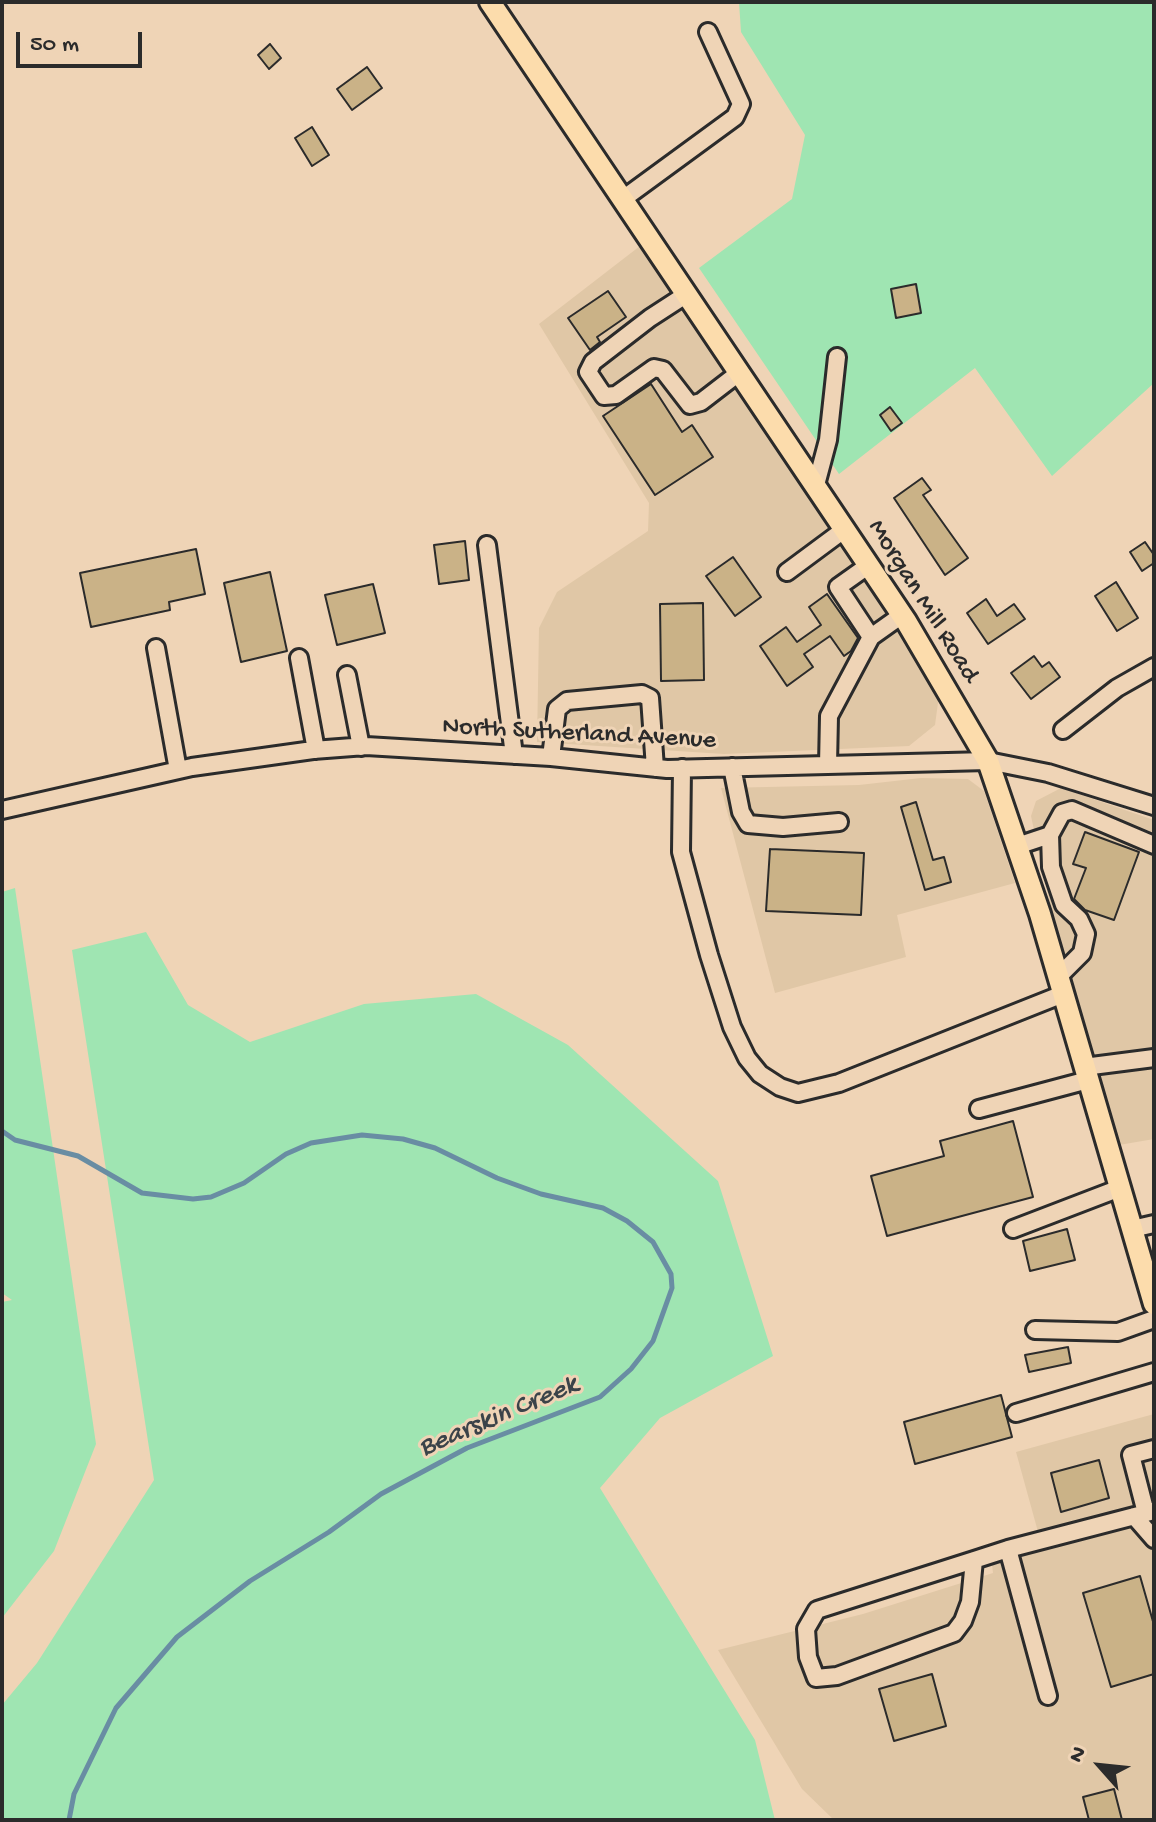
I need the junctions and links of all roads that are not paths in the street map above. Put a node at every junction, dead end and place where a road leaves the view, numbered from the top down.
1 (490, 2) edge
2 (708, 32) dead end
3 (623, 199) junction
4 (687, 294) junction
5 (837, 357) dead end
6 (740, 372) junction
7 (816, 485) junction
8 (845, 529) junction
9 (487, 545) dead end
10 (869, 565) junction
11 (787, 572) dead end
12 (902, 615) junction
13 (871, 637) junction
14 (156, 648) dead end
15 (299, 658) dead end
16 (1154, 667) edge
17 (347, 675) dead end
18 (1063, 730) dead end
19 (361, 747) junction
20 (316, 750) junction
21 (514, 755) junction
22 (551, 757) junction
23 (988, 761) junction
24 (828, 765) junction
25 (732, 767) junction
26 (655, 768) junction
27 (682, 768) junction
28 (178, 770) junction
29 (1154, 806) edge
30 (2, 810) edge
31 (839, 822) dead end
32 (1050, 835) junction
33 (1154, 845) edge
34 (1017, 846) junction
35 (1061, 985) junction
36 (1154, 1058) edge
37 (1086, 1074) junction
38 (979, 1109) dead end
39 (1120, 1188) junction
40 (1154, 1224) edge
41 (1013, 1229) dead end
42 (1132, 1229) junction
43 (1154, 1304) edge
44 (1154, 1319) edge
45 (1035, 1330) dead end
46 (1154, 1372) edge
47 (1016, 1413) dead end
48 (1154, 1449) edge
49 (1145, 1513) edge
50 (1154, 1539) edge
51 (1008, 1549) junction
52 (974, 1560) junction
53 (1048, 1696) dead end

1 - 3 main road, Morgan Mill Road
2 - 3 street
3 - 4 main road, Morgan Mill Road
4 - 6 main road, Morgan Mill Road
4 - 6 street
5 - 7 street
6 - 7 main road, Morgan Mill Road
7 - 8 main road, Morgan Mill Road
8 - 10 main road, Morgan Mill Road
8 - 11 street
9 - 21 street
10 - 12 main road, Morgan Mill Road
10 - 13 street
12 - 13 street
12 - 23 main road, Morgan Mill Road
13 - 24 street
14 - 28 street
15 - 20 street
16 - 18 street
17 - 19 street
19 - 20 street, North Sutherland Avenue
19 - 21 street, North Sutherland Avenue
20 - 28 street, North Sutherland Avenue
21 - 22 street, North Sutherland Avenue
22 - 26 street, North Sutherland Avenue
22 - 26 street
23 - 24 street, North Sutherland Avenue
23 - 29 street, North Sutherland Avenue
23 - 34 main road, Morgan Mill Road
24 - 25 street, North Sutherland Avenue
25 - 27 street, North Sutherland Avenue
25 - 31 street
26 - 27 street, North Sutherland Avenue
27 - 35 street
28 - 30 street, North Sutherland Avenue
32 - 33 street
32 - 34 street
32 - 35 street
34 - 35 main road, Morgan Mill Road
35 - 37 main road, Morgan Mill Road
36 - 37 street
37 - 38 street
37 - 39 main road, Morgan Mill Road
39 - 41 street
39 - 42 main road, Morgan Mill Road
40 - 42 street
42 - 43 main road, Morgan Mill Road
44 - 45 street
46 - 47 street
48 - 49 street
49 - 50 street
49 - 51 street
51 - 52 street
51 - 53 street
52 - 52 street

